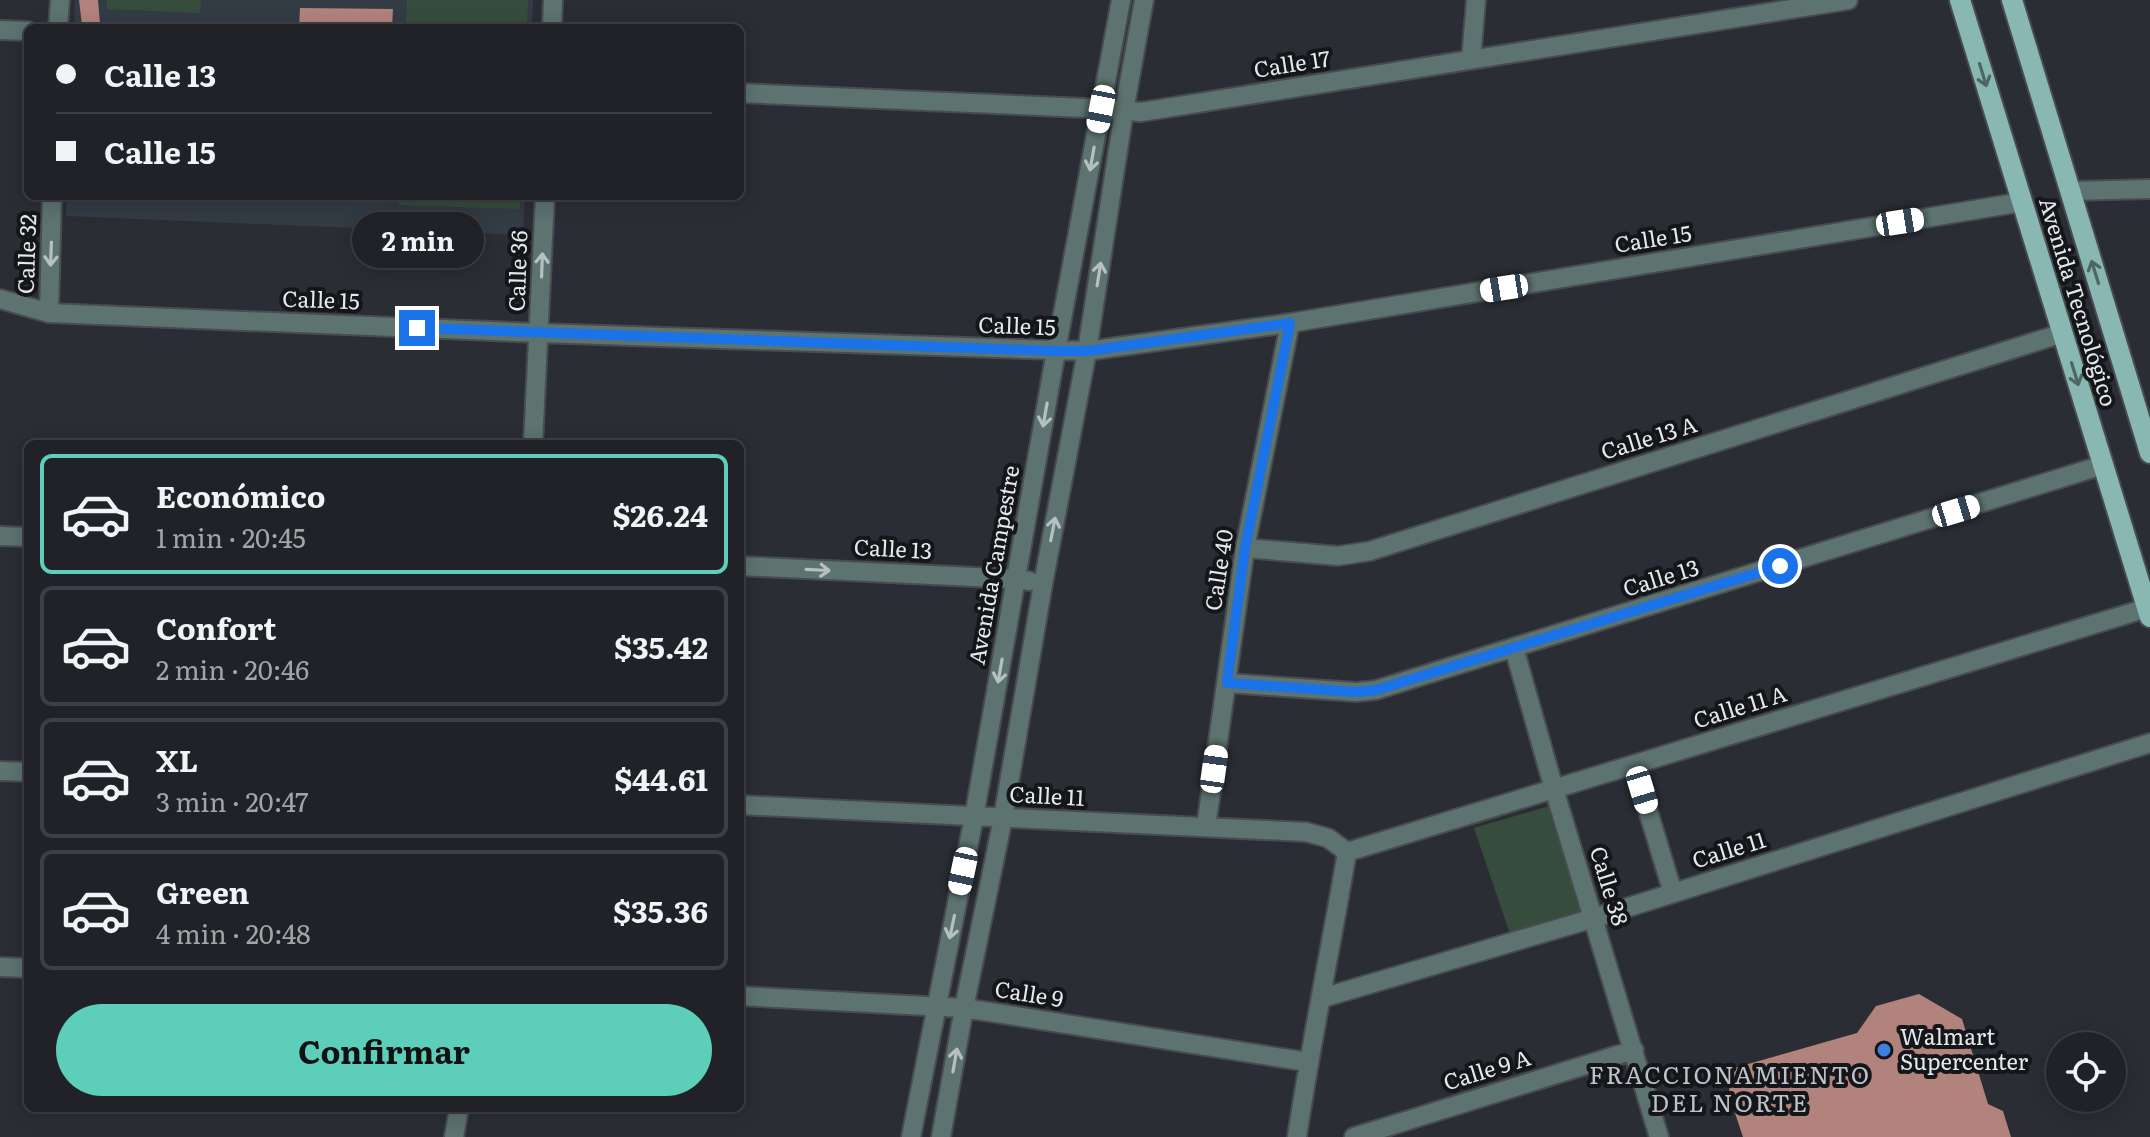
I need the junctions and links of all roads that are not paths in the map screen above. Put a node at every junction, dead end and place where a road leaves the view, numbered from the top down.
1 (60, 0) edge
2 (553, 0) edge
3 (1121, 0) edge
4 (1144, 0) edge
5 (1476, 0) edge
6 (1848, 0) edge
7 (1960, 0) edge
8 (2012, 0) edge
9 (58, 24) edge
10 (552, 24) edge
11 (0, 30) edge
12 (24, 31) edge
13 (1471, 60) junction
14 (744, 93) edge
15 (1101, 109) junction
16 (1124, 111) junction
17 (2150, 189) edge
18 (2070, 191) junction
19 (52, 200) edge
20 (545, 200) edge
21 (2022, 202) junction
22 (0, 299) edge
23 (49, 313) junction
24 (1290, 323) junction
25 (540, 333) junction
26 (2063, 333) junction
27 (1056, 351) junction
28 (1087, 351) junction
29 (533, 440) edge
30 (2150, 453) edge
31 (2103, 465) junction
32 (0, 536) edge
33 (24, 537) edge
34 (1245, 548) junction
35 (744, 566) edge
36 (1017, 579) junction
37 (1043, 584) junction
38 (2149, 613) edge
39 (1514, 648) junction
40 (1227, 683) junction
41 (2150, 743) edge
42 (1634, 765) junction
43 (0, 771) edge
44 (24, 772) edge
45 (1554, 789) junction
46 (744, 805) edge
47 (974, 817) junction
48 (1003, 818) junction
49 (1206, 827) junction
50 (1347, 852) junction
51 (1673, 893) junction
52 (1594, 918) junction
53 (0, 967) edge
54 (24, 968) edge
55 (744, 996) edge
56 (1322, 998) junction
57 (935, 1006) junction
58 (964, 1008) junction
59 (1634, 1050) junction
60 (1308, 1062) junction
61 (458, 1112) edge
62 (454, 1137) edge
63 (911, 1137) edge
64 (941, 1137) edge
65 (1297, 1137) edge
66 (1354, 1137) edge
67 (1659, 1137) edge

1 - 9 street
2 - 10 street
3 - 15 street, Avenida Campestre
4 - 16 street
5 - 13 street
6 - 13 street, Calle 17
7 -> 21 main road, Avenida Tecnológico
8 - 18 main road, Avenida Tecnológico
11 - 12 street
13 - 16 street, Calle 17
14 - 15 street, Calle 17
15 - 16 street, Calle 17
15 -> 27 street, Avenida Campestre
28 -> 16 street
17 - 18 street
30 -> 18 main road, Avenida Tecnológico
19 -> 23 street, Calle 32
25 -> 20 street, Calle 36
21 - 24 street, Calle 15
21 - 26 main road, Avenida Tecnológico
22 - 23 street, Calle 15
23 - 25 street, Calle 15
24 - 28 street, Calle 15
24 - 34 street, Calle 40
25 - 27 street, Calle 15
25 - 29 street, Calle 36
26 -> 31 main road, Avenida Tecnológico
26 - 34 street, Calle 13 A
27 - 28 street, Calle 15
27 -> 36 street, Avenida Campestre
37 -> 28 street
31 - 38 main road, Avenida Tecnológico
31 - 39 street, Calle 13
32 - 33 street
34 - 40 street, Calle 40
35 -> 36 street, Calle 13
36 - 37 street, Calle 13
36 -> 47 street, Avenida Campestre
37 - 48 street
38 - 42 street, Calle 11 A
39 - 40 street, Calle 13
39 - 45 street, Calle 38
40 - 49 street, Calle 40
41 - 51 street, Calle 11
42 - 45 street, Calle 11 A
42 - 51 street
43 - 44 street
45 - 50 street, Calle 11 A
45 - 52 street, Calle 38
46 - 47 street, Calle 11
47 - 48 street, Calle 11
47 -> 57 street, Avenida Campestre
48 - 49 street, Calle 11
48 - 58 street
49 - 50 street, Calle 11
50 - 56 street
51 - 52 street, Calle 11
52 - 56 street, Calle 11
52 - 59 street, Calle 38
53 - 54 street
55 - 57 street, Calle 9
56 - 60 street
57 - 58 street, Calle 9
57 - 63 street, Avenida Campestre
58 - 60 street, Calle 9
64 -> 58 street
59 - 66 street, Calle 9 A
59 - 67 street, Calle 38
60 - 65 street
61 - 62 street

